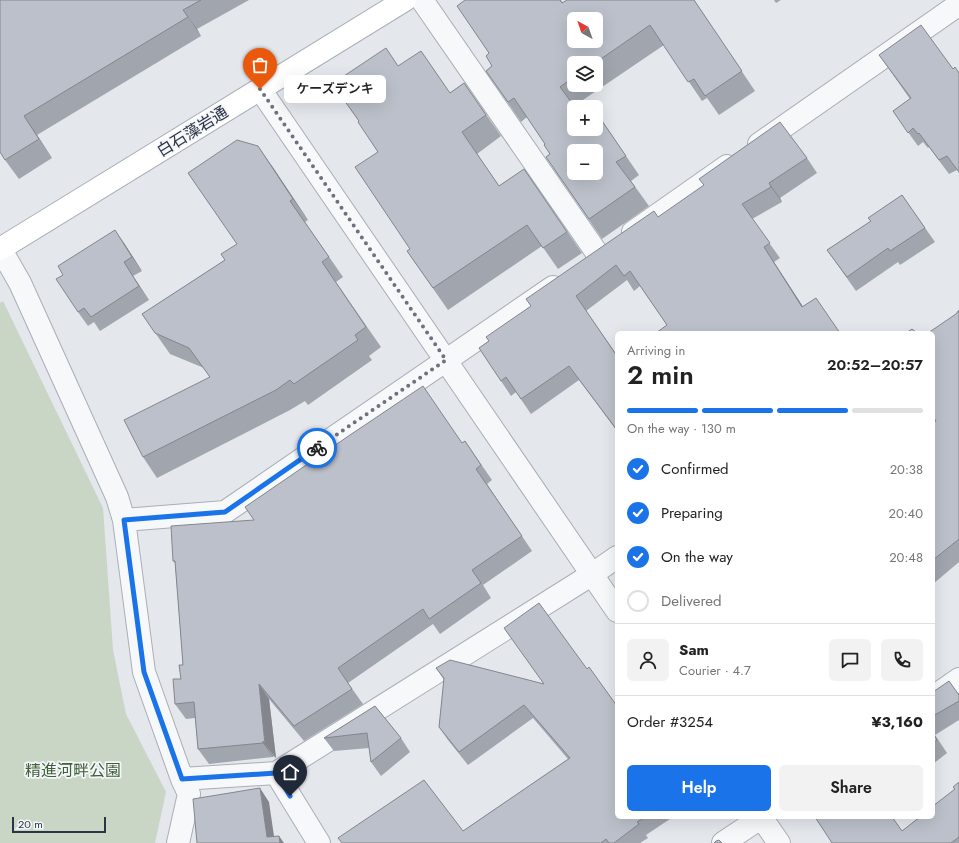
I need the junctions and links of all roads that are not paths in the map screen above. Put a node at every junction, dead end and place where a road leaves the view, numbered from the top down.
1 (405, 0) edge
2 (422, 0) edge
3 (957, 4) edge
4 (260, 89) junction
5 (0, 248) edge
6 (610, 248) junction
7 (446, 360) junction
8 (124, 520) junction
9 (615, 558) edge
10 (591, 575) junction
11 (615, 608) edge
12 (959, 679) edge
13 (935, 696) edge
14 (276, 773) junction
15 (182, 779) junction
16 (759, 819) edge
17 (763, 819) edge
18 (178, 843) edge
19 (319, 843) edge
20 (723, 843) edge
21 (779, 843) edge

1 - 4 main road, 白石藻岩通
2 - 6 street
3 - 6 street
4 - 5 main road, 白石藻岩通
4 - 7 street
5 - 8 street
6 - 7 street
7 - 8 street
7 - 10 street
8 - 15 street
9 - 10 street
10 - 11 street
10 - 14 street
12 - 13 street
14 - 15 street
14 - 19 street
15 - 18 street
16 - 20 street
17 - 21 street

